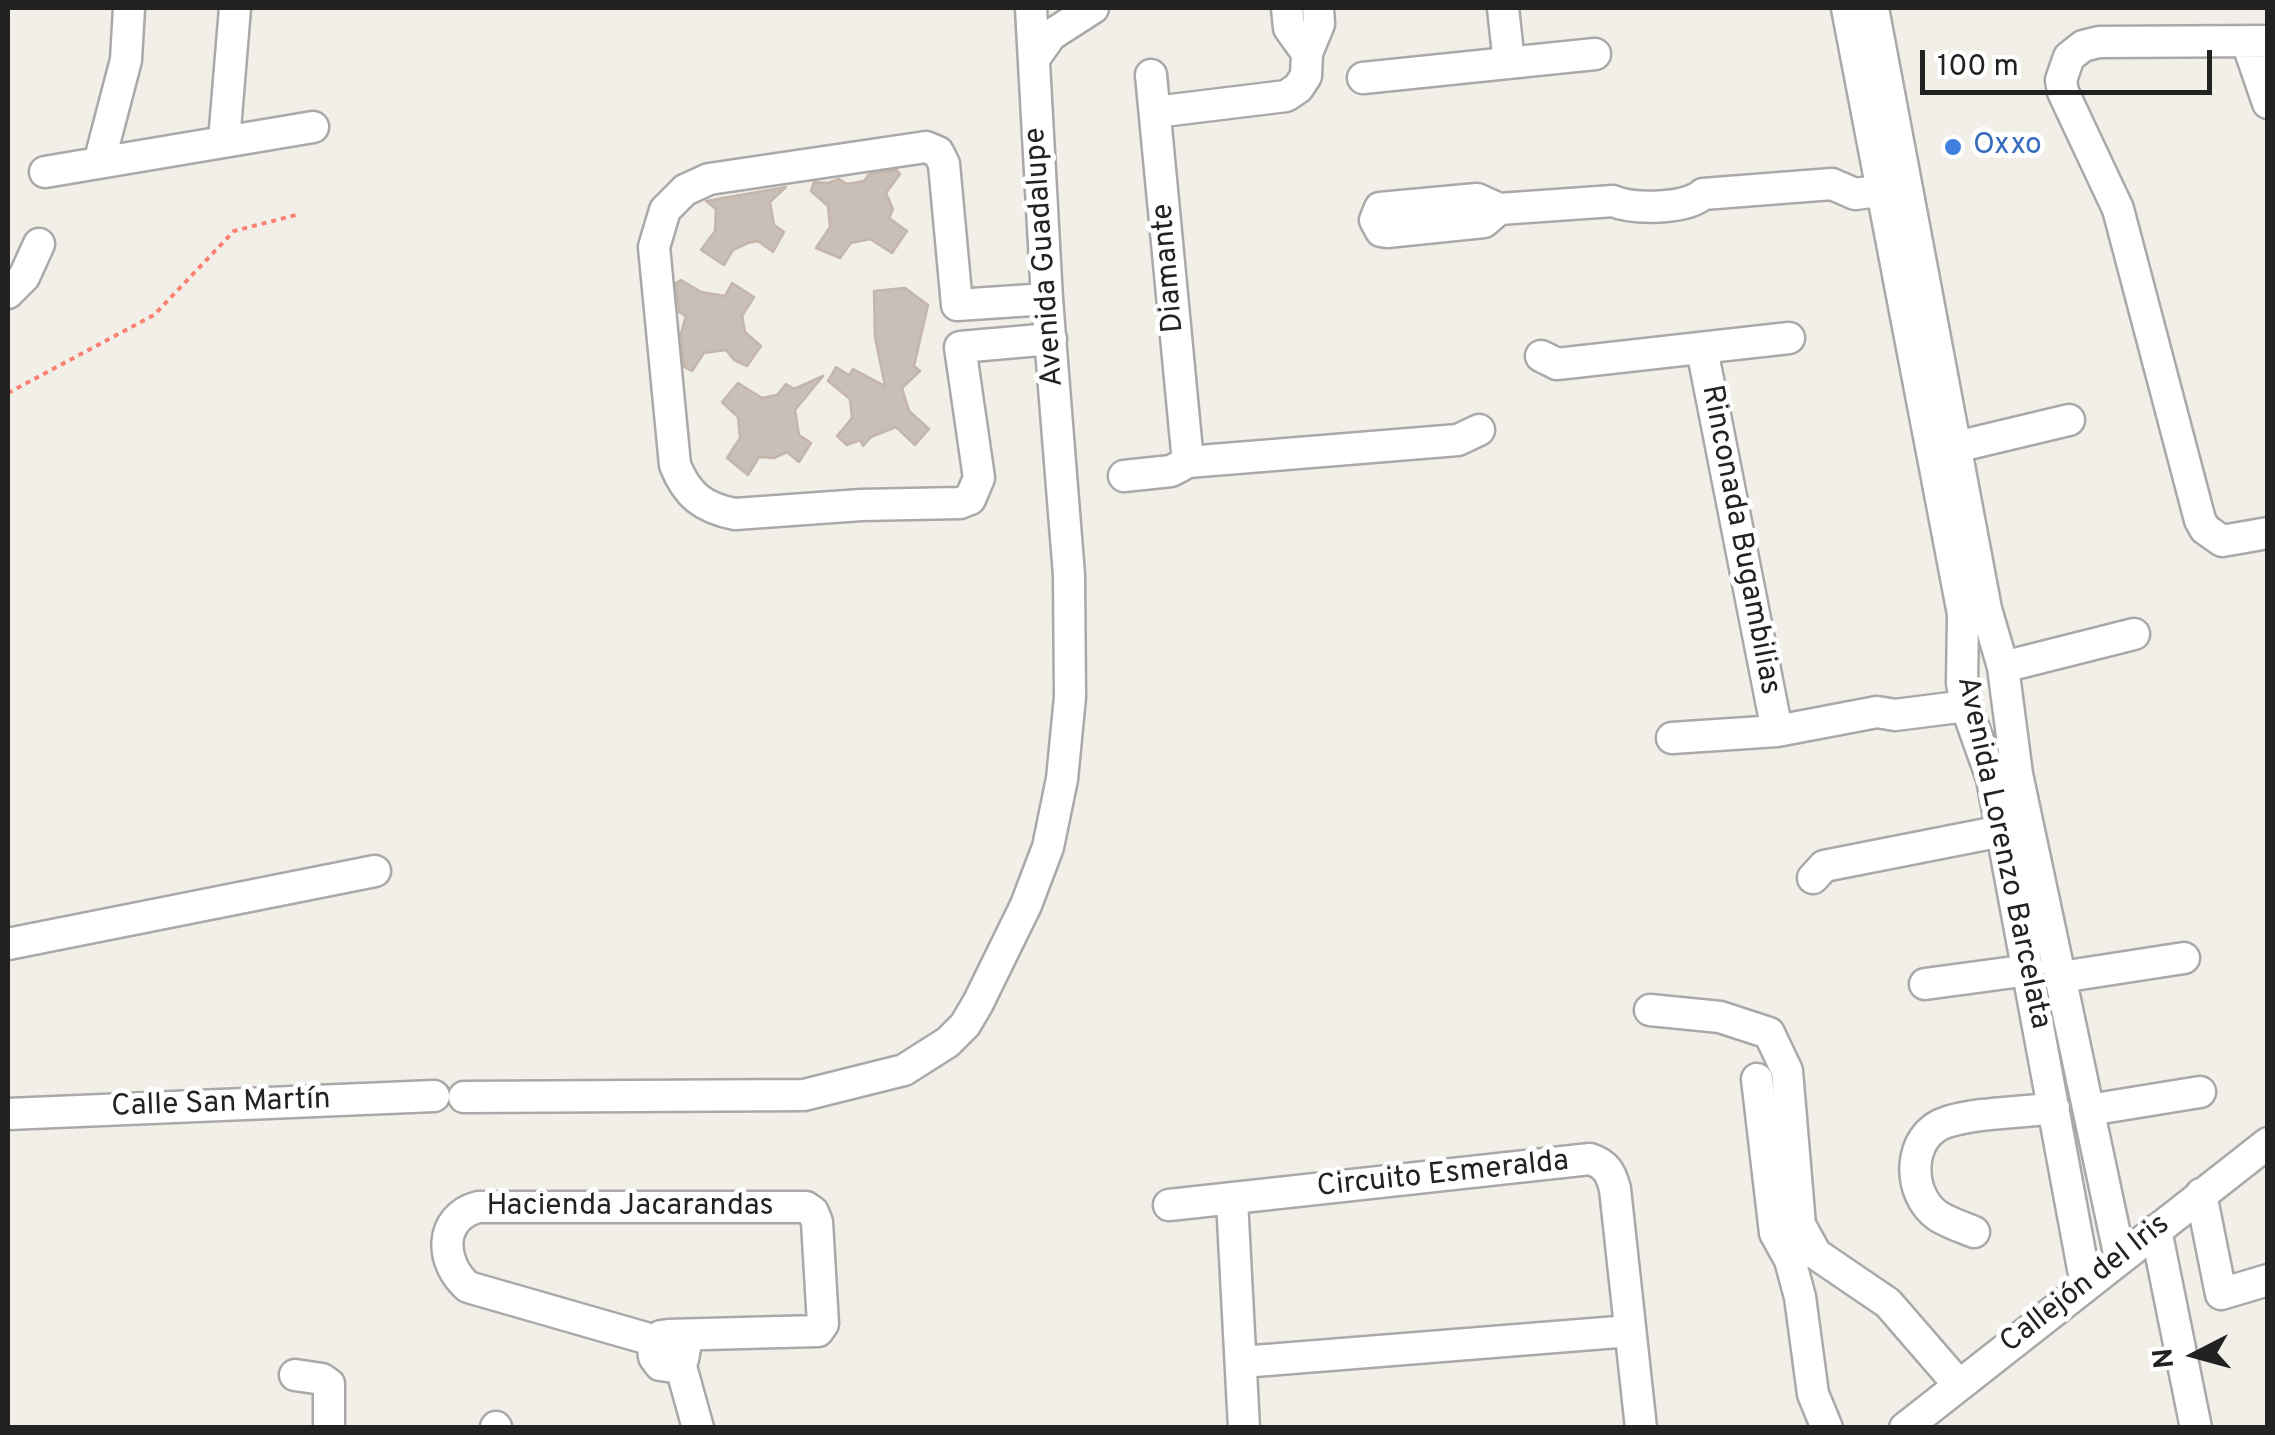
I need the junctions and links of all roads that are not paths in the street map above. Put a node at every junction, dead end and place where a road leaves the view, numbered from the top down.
1 (129, 8) edge
2 (235, 8) edge
3 (1066, 8) edge
4 (1094, 8) edge
5 (1288, 8) edge
6 (1318, 8) edge
7 (1503, 8) edge
8 (1847, 8) edge
9 (1873, 8) edge
10 (1031, 10) edge
11 (2257, 42) edge
12 (1307, 53) junction
13 (1594, 54) dead end
14 (1034, 59) junction
15 (1509, 63) junction
16 (1152, 75) dead end
17 (1362, 78) dead end
18 (2268, 103) edge
19 (1155, 112) junction
20 (313, 127) dead end
21 (224, 141) junction
22 (99, 164) junction
23 (45, 172) dead end
24 (1894, 177) junction
25 (1499, 209) dead end
26 (39, 244) dead end
27 (1910, 266) junction
28 (8, 294) edge
29 (1047, 299) junction
30 (1789, 338) dead end
31 (1051, 339) junction
32 (1702, 349) junction
33 (1541, 356) dead end
34 (2069, 420) dead end
35 (1479, 430) dead end
36 (1956, 448) junction
37 (1188, 462) junction
38 (1124, 476) dead end
39 (2268, 534) edge
40 (1974, 611) junction
41 (2134, 634) dead end
42 (2003, 667) junction
43 (1964, 694) junction
44 (1776, 731) junction
45 (1672, 738) dead end
46 (2004, 776) junction
47 (2002, 830) junction
48 (374, 871) dead end
49 (1813, 878) dead end
50 (8, 944) edge
51 (2184, 958) dead end
52 (2029, 970) junction
53 (2062, 976) junction
54 (1926, 984) dead end
55 (1650, 1010) dead end
56 (1757, 1079) dead end
57 (2200, 1092) dead end
58 (804, 1095) joint
59 (2054, 1108) junction
60 (2089, 1110) junction
61 (8, 1114) edge
62 (2268, 1143) edge
63 (2101, 1168) junction
64 (2066, 1176) junction
65 (2201, 1194) junction
66 (1232, 1200) junction
67 (1168, 1204) dead end
68 (2156, 1230) junction
69 (1974, 1232) dead end
70 (2120, 1258) junction
71 (2268, 1280) edge
72 (2086, 1285) junction
73 (1630, 1332) junction
74 (668, 1351) junction
75 (1242, 1362) junction
76 (295, 1375) dead end
77 (1959, 1386) junction
78 (328, 1428) edge
79 (678, 1428) edge
80 (698, 1428) edge
81 (1244, 1428) edge
82 (1640, 1428) edge
83 (1827, 1428) edge
84 (1905, 1428) edge
85 (2196, 1428) edge

1 - 22 street
2 - 21 street
3 - 10 street
4 - 14 street
5 - 12 street
6 - 12 street
7 - 15 street
8 - 24 street, Avenida Lorenzo Barcelata
9 - 24 street, Avenida Lorenzo Barcelata
10 - 14 street, Avenida Guadalupe
11 - 18 street
11 - 39 street
12 - 19 street
13 - 15 street
14 - 29 street, Avenida Guadalupe
15 - 17 street
16 - 19 street, Diamante
19 - 37 street, Diamante
20 - 21 street
21 - 22 street
22 - 23 street
24 - 25 street
24 - 27 street, Avenida Lorenzo Barcelata
26 - 28 street
27 - 36 street, Avenida Lorenzo Barcelata
27 - 40 street, Avenida Lorenzo Barcelata
29 - 31 street, Avenida Guadalupe
29 - 31 street
30 - 32 street
31 - 58 street, Avenida Guadalupe
32 - 33 street
32 - 44 street, Rinconada Bugambilias
34 - 36 street
35 - 37 street
36 - 40 street, Avenida Lorenzo Barcelata
37 - 38 street
40 - 42 street, Avenida Lorenzo Barcelata
40 - 43 street, Avenida Lorenzo Barcelata
41 - 42 street
42 - 46 street, Avenida Lorenzo Barcelata
43 - 44 street
43 - 46 street, Avenida Lorenzo Barcelata
44 - 45 street
46 - 47 street, Avenida Lorenzo Barcelata
46 - 53 street, Avenida Lorenzo Barcelata
47 - 49 street
47 - 52 street, Avenida Lorenzo Barcelata
48 - 50 street
51 - 53 street
52 - 54 street
52 - 59 street, Avenida Lorenzo Barcelata
53 - 60 street, Avenida Lorenzo Barcelata
55 - 77 street
56 - 83 street
57 - 60 street
58 - 61 street, Calle San Martín
59 - 64 street, Avenida Lorenzo Barcelata
59 - 69 street
60 - 63 street, Avenida Lorenzo Barcelata
62 - 65 street, Callejón del Iris
63 - 64 street
63 - 70 street, Avenida Lorenzo Barcelata
64 - 72 street, Avenida Lorenzo Barcelata
65 - 68 street, Callejón del Iris
65 - 71 street
66 - 67 street, Circuito Esmeralda
66 - 73 street, Circuito Esmeralda
66 - 75 street
68 - 70 street, Callejón del Iris
68 - 85 street
70 - 72 street, Callejón del Iris
72 - 77 street, Callejón del Iris
73 - 75 street
73 - 82 street, Circuito Esmeralda
74 - 74 street, Hacienda Jacarandas
74 - 79 street
74 - 80 street
75 - 81 street
76 - 78 street
77 - 84 street, Callejón del Iris

